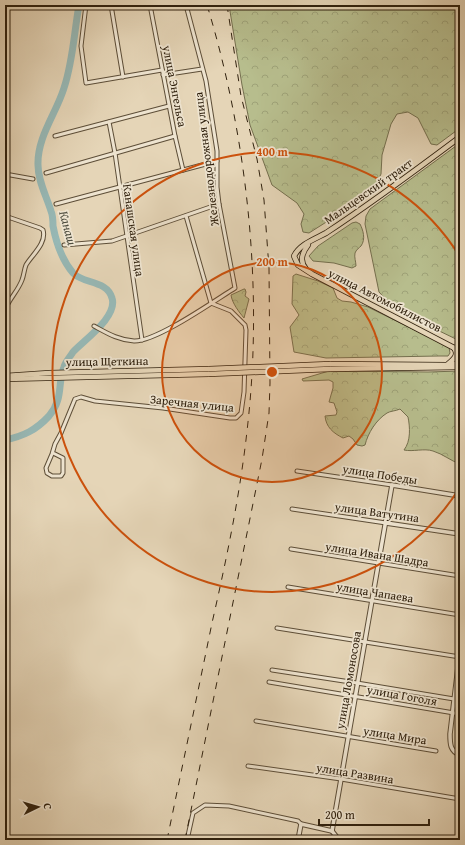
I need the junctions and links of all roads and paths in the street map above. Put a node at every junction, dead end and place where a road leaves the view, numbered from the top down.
1 (86, 5) edge
2 (111, 5) edge
3 (150, 5) edge
4 (186, 5) edge
5 (202, 69) junction
6 (162, 70) junction
7 (164, 76) junction
8 (123, 77) junction
9 (169, 106) junction
10 (109, 122) junction
11 (55, 136) dead end
12 (175, 136) junction
13 (460, 137) edge
14 (115, 153) junction
15 (217, 161) junction
16 (183, 170) junction
17 (46, 173) dead end
18 (5, 174) edge
19 (33, 179) dead end
20 (119, 187) junction
21 (56, 204) dead end
22 (219, 204) junction
23 (5, 216) edge
24 (186, 216) junction
25 (126, 237) junction
26 (64, 244) dead end
27 (312, 274) joint
28 (211, 303) junction
29 (5, 310) edge
30 (94, 326) dead end
31 (142, 340) junction
32 (454, 348) junction
33 (460, 351) edge
34 (460, 363) edge
35 (447, 364) junction
36 (330, 367) junction
37 (460, 367) edge
38 (209, 372) junction
39 (5, 376) edge
40 (5, 379) edge
41 (53, 453) junction
42 (297, 471) dead end
43 (392, 485) junction
44 (460, 496) edge
45 (292, 509) dead end
46 (386, 523) junction
47 (460, 534) edge
48 (291, 549) dead end
49 (378, 563) junction
50 (460, 576) edge
51 (288, 587) dead end
52 (371, 601) junction
53 (460, 615) edge
54 (277, 628) dead end
55 (364, 642) junction
56 (460, 650) edge
57 (460, 657) edge
58 (272, 670) dead end
59 (269, 682) dead end
60 (358, 683) junction
61 (355, 696) junction
62 (454, 700) junction
63 (460, 700) edge
64 (452, 713) junction
65 (460, 714) edge
66 (256, 721) dead end
67 (348, 737) junction
68 (436, 751) dead end
69 (460, 755) edge
70 (248, 766) dead end
71 (341, 779) junction
72 (460, 800) edge
73 (301, 824) junction
74 (332, 831) junction
75 (187, 840) edge
76 (298, 840) edge
77 (340, 840) edge

1 - 8 street
2 - 8 street
3 - 6 street, улица Энгельса
4 - 5 street, Железнодорожная улица
5 - 7 street
5 - 15 street, Железнодорожная улица
6 - 7 street, улица Энгельса
6 - 8 street
7 - 9 street, улица Энгельса
9 - 10 street
9 - 12 street, улица Энгельса
10 - 11 street
10 - 14 street, Канашская улица
12 - 14 street
12 - 16 street, улица Энгельса
13 - 27 main road, Мальцевский тракт
14 - 17 street
14 - 20 street, Канашская улица
15 - 16 street
15 - 22 street, Железнодорожная улица
16 - 20 street
18 - 19 street
20 - 21 street
20 - 25 street, Канашская улица
22 - 24 street
22 - 28 street, Железнодорожная улица
23 - 29 street
24 - 25 street
24 - 28 street
25 - 26 street
25 - 31 street, Канашская улица
27 - 32 main road, улица Автомобилистов
28 - 31 street
28 - 41 street, Заречная улица
30 - 31 street
32 - 33 main road, улица Автомобилистов
32 - 35 main road
34 - 35 main road
35 - 36 main road
36 - 37 main road
36 - 38 main road, bridge
38 - 39 main road, улица Щеткина
38 - 40 main road
41 - 41 street
42 - 43 street, улица Победы
43 - 44 street, улица Победы
43 - 46 street, улица Ломоносова
45 - 46 street, улица Ватутина
46 - 47 street, улица Ватутина
46 - 49 street, улица Ломоносова
48 - 49 street, улица Ивана Шадра
49 - 50 street, улица Ивана Шадра
49 - 52 street, улица Ломоносова
51 - 52 street, улица Чапаева
52 - 53 street, улица Чапаева
52 - 55 street, улица Ломоносова
54 - 55 street
55 - 57 street
55 - 60 street, улица Ломоносова
56 - 57 street
57 - 62 street
58 - 60 street, улица Гоголя
59 - 61 street, улица Гоголя
60 - 61 street, улица Ломоносова
60 - 62 street, улица Гоголя
61 - 64 street, улица Гоголя
61 - 67 street, улица Ломоносова
62 - 63 street, улица Гоголя
62 - 64 street
64 - 65 street, улица Гоголя
64 - 69 street
66 - 67 street, улица Мира
67 - 68 street, улица Мира
67 - 71 street, улица Ломоносова
70 - 71 street, улица Развина
71 - 72 street, улица Развина
71 - 74 street, улица Ломоносова
73 - 74 street
73 - 75 street
73 - 76 street
74 - 77 street

